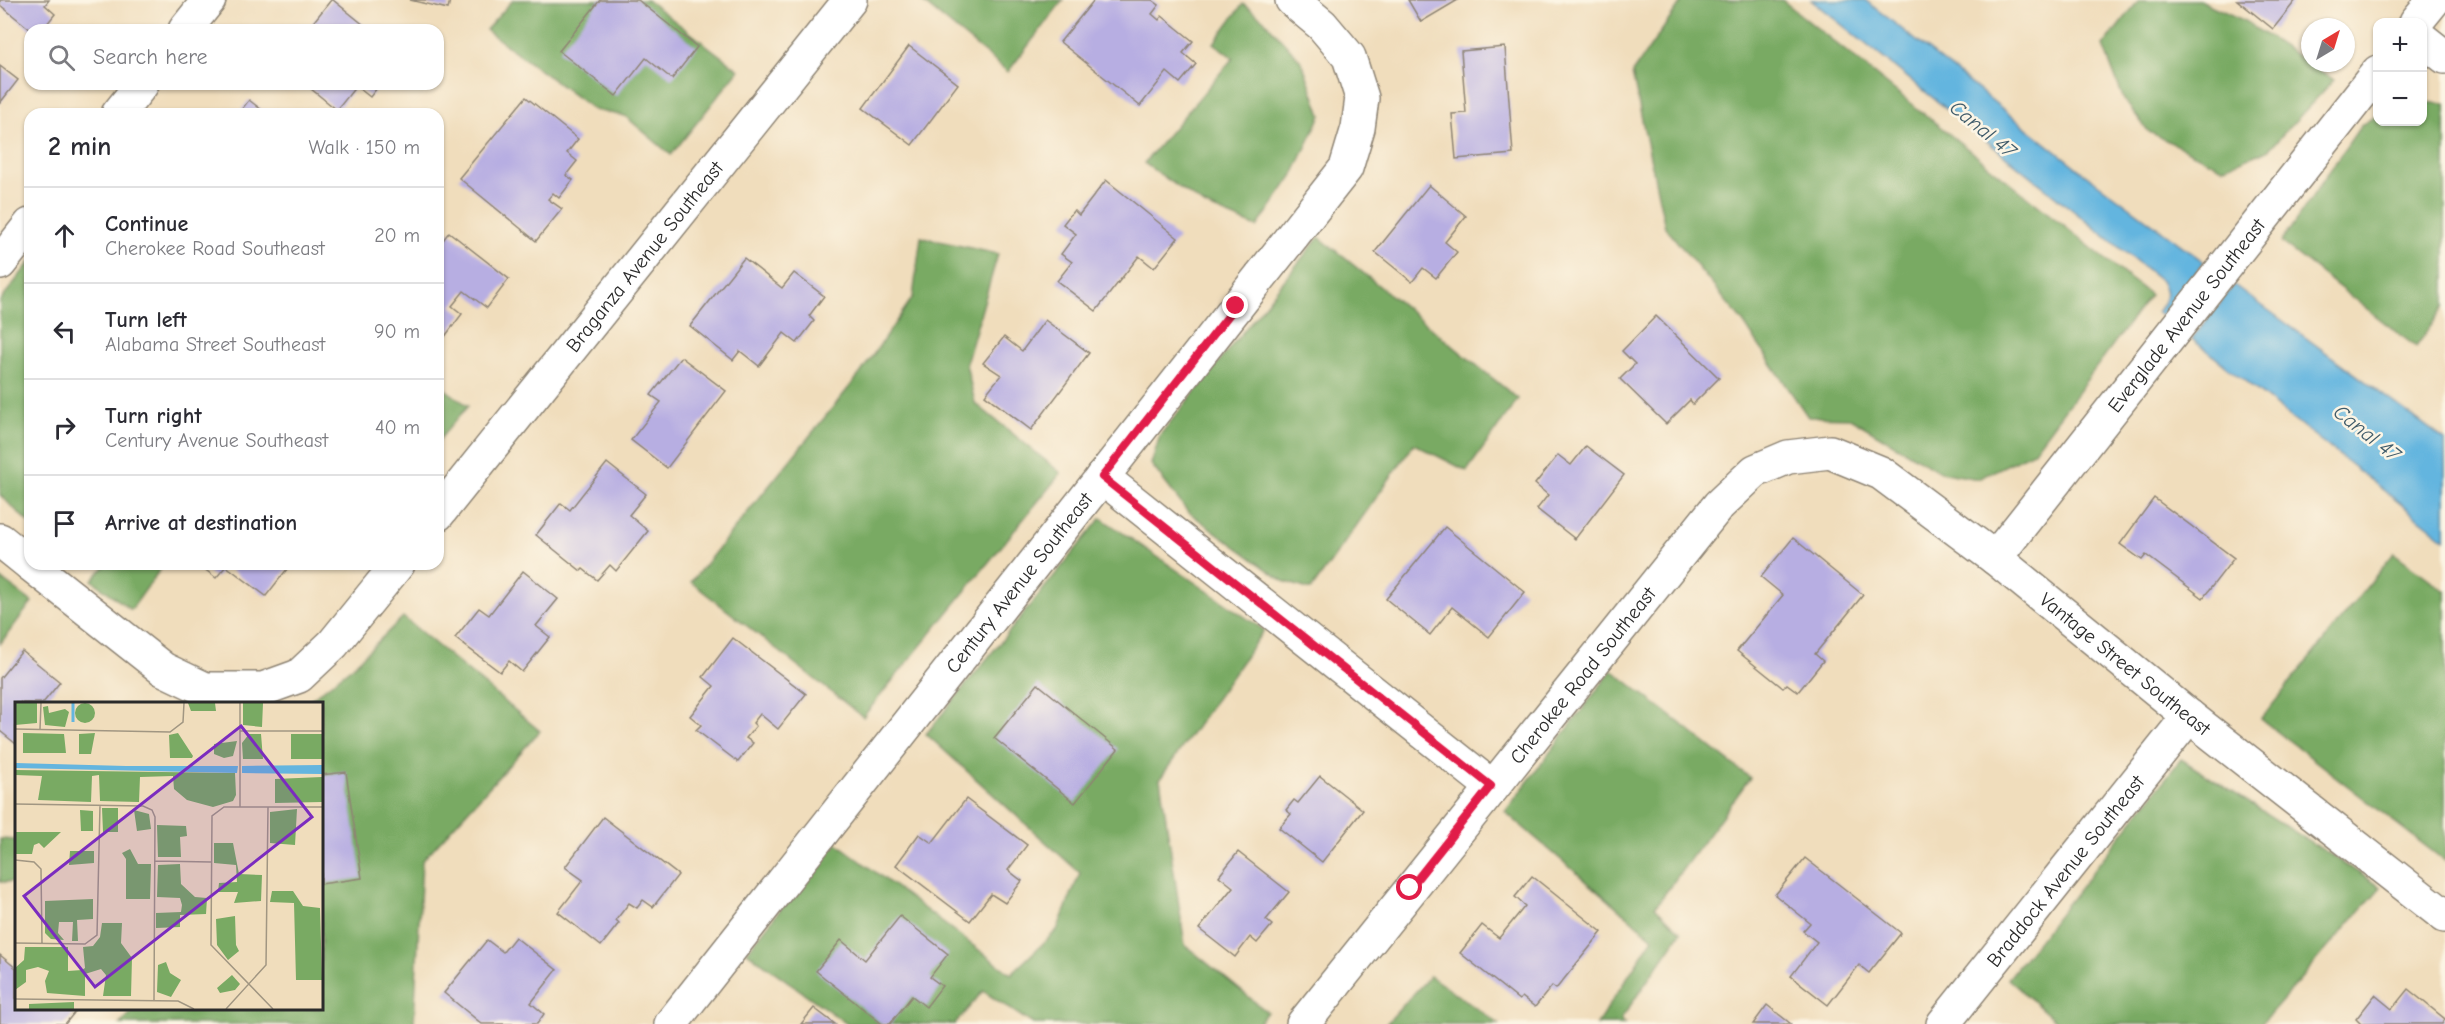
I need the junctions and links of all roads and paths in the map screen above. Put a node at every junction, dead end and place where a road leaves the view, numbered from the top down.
1 (209, 0) edge
2 (850, 0) edge
3 (1292, 0) edge
4 (2434, 0) edge
5 (2419, 18) edge
6 (190, 24) edge
7 (2427, 43) edge
8 (2445, 57) edge
9 (2373, 78) edge
10 (137, 90) edge
11 (123, 108) edge
12 (24, 233) edge
13 (0, 263) edge
14 (1788, 457) joint
15 (1102, 477) junction
16 (444, 507) edge
17 (0, 540) edge
18 (1995, 558) junction
19 (24, 559) edge
20 (38, 570) edge
21 (393, 570) edge
22 (2189, 716) junction
23 (1491, 786) junction
24 (2445, 916) edge
25 (671, 1024) edge
26 (1303, 1024) edge
27 (1943, 1024) edge

1 - 6 street
2 - 16 street, Braganza Avenue Southeast
3 - 15 street, Century Avenue Southeast
4 - 5 street
7 - 8 street
9 - 18 street, Everglade Avenue Southeast
10 - 11 street
12 - 13 street
14 - 18 street, Vantage Street Southeast
14 - 23 street, Cherokee Road Southeast
15 - 23 street
15 - 25 street, Century Avenue Southeast
17 - 19 street
18 - 22 street, Vantage Street Southeast
20 - 21 street
22 - 24 street, Vantage Street Southeast
22 - 27 street, Braddock Avenue Southeast
23 - 26 street, Cherokee Road Southeast

